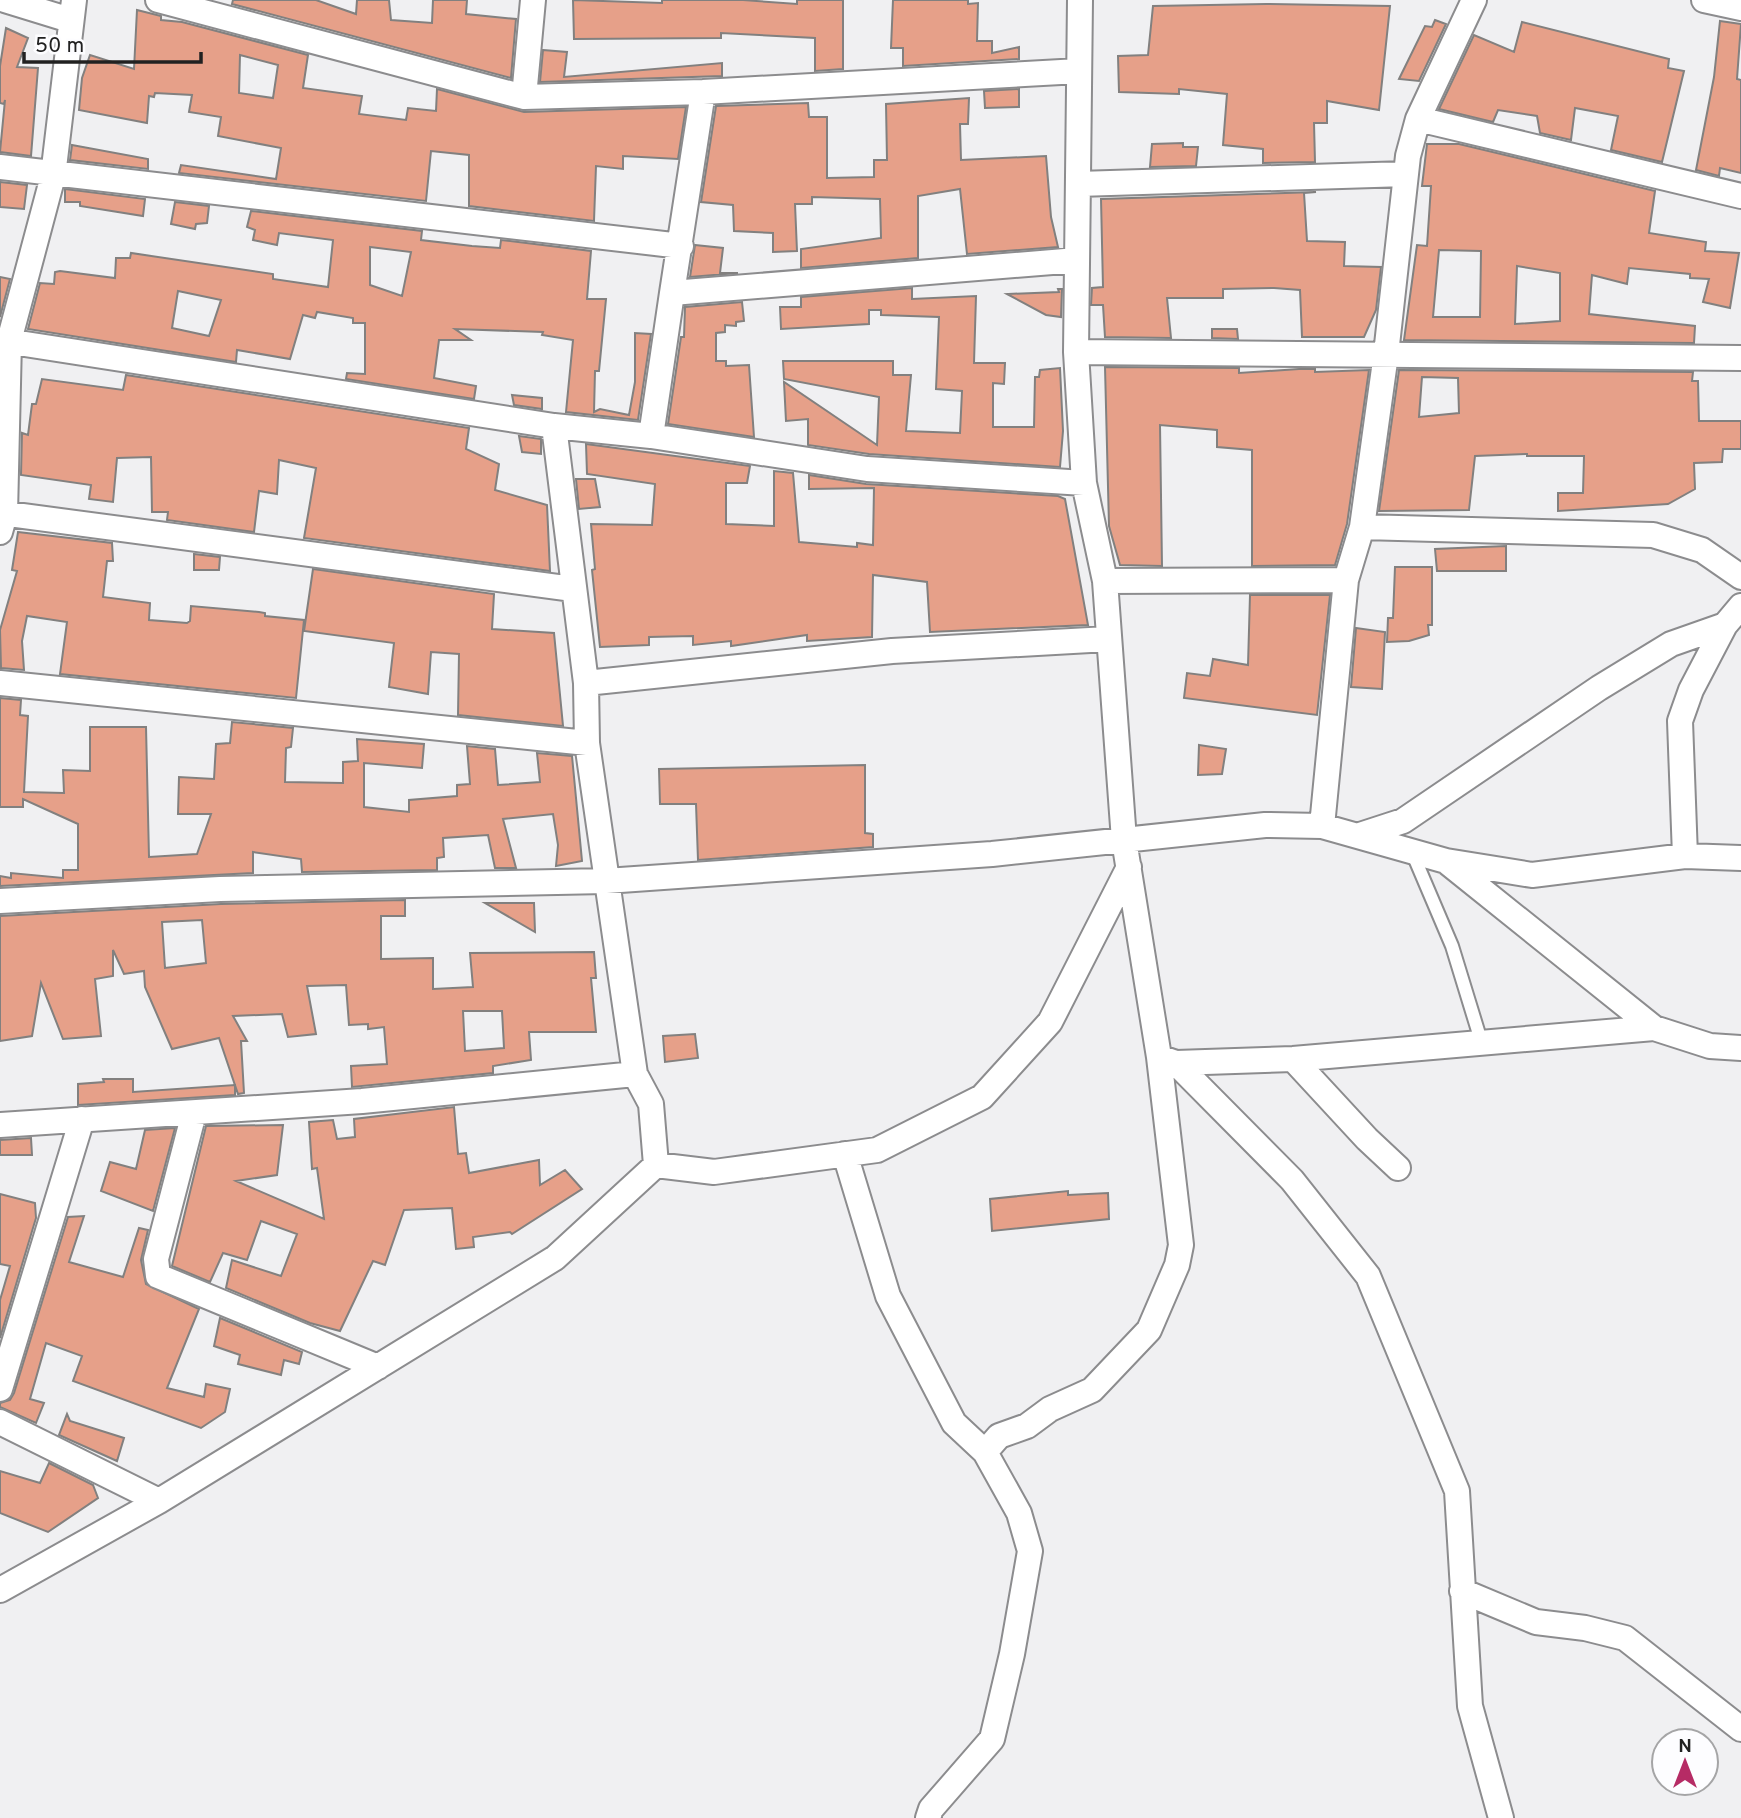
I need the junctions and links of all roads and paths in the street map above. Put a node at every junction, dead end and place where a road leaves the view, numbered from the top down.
1 (5, 0) edge
2 (158, 0) edge
3 (533, 0) edge
4 (1080, 0) edge
5 (1474, 0) edge
6 (1703, 0) edge
7 (1741, 8) edge
8 (72, 10) edge
9 (1079, 71) junction
10 (703, 92) junction
11 (524, 97) junction
12 (1418, 120) junction
13 (0, 167) edge
14 (1406, 174) junction
15 (53, 176) junction
16 (1078, 184) junction
17 (1741, 196) edge
18 (681, 246) junction
19 (1077, 260) junction
20 (672, 293) junction
21 (5, 341) edge
22 (1076, 352) junction
23 (1386, 354) junction
24 (1741, 358) edge
25 (554, 426) junction
26 (652, 436) junction
27 (1084, 483) junction
28 (2, 519) edge
29 (1362, 527) junction
30 (1741, 577) edge
31 (1346, 580) junction
32 (1105, 582) junction
33 (573, 589) junction
34 (1741, 606) edge
35 (1725, 625) junction
36 (1108, 639) junction
37 (0, 683) edge
38 (586, 683) junction
39 (587, 743) junction
40 (1322, 826) junction
41 (1360, 835) junction
42 (1124, 840) junction
43 (1412, 852) junction
44 (1685, 856) junction
45 (1741, 859) edge
46 (1446, 861) junction
47 (1129, 867) junction
48 (606, 881) junction
49 (0, 901) edge
50 (1654, 1028) junction
51 (1482, 1044) junction
52 (1741, 1048) edge
53 (1293, 1059) junction
54 (1167, 1060) junction
55 (635, 1074) junction
56 (194, 1113) junction
57 (82, 1119) junction
58 (0, 1125) edge
59 (845, 1154) junction
60 (656, 1165) junction
61 (1398, 1168) dead end
62 (378, 1367) junction
63 (0, 1389) edge
64 (0, 1422) edge
65 (985, 1452) junction
66 (159, 1501) junction
67 (0, 1590) edge
68 (1462, 1591) junction
69 (1741, 1729) edge
70 (928, 1818) edge
71 (1502, 1818) edge

1 - 8 street
2 - 11 street
3 - 11 street
4 - 9 street
5 - 12 street
6 - 7 street
8 - 15 street
9 - 10 street
9 - 16 street
10 - 11 street
10 - 18 street
12 - 14 street
12 - 17 street
13 - 15 street
14 - 16 street
14 - 23 street
15 - 18 street
15 - 21 street
16 - 19 street
18 - 20 street
19 - 20 street
19 - 22 street
20 - 26 street
21 - 25 street
21 - 28 street
22 - 23 street
22 - 27 street
23 - 24 street
23 - 29 street
25 - 26 street
25 - 33 street
26 - 27 street
27 - 32 street
28 - 33 street
29 - 30 street
29 - 31 street
31 - 32 street
31 - 40 street
32 - 36 street
33 - 38 street
34 - 35 street
35 - 41 street
35 - 44 street
36 - 38 street
36 - 42 street
37 - 39 street
38 - 39 street
39 - 48 street
40 - 41 street
40 - 42 street
41 - 43 street
42 - 47 street
42 - 48 street
43 - 46 street
43 - 51 lane
44 - 45 street
44 - 46 street
46 - 50 street
47 - 54 street
47 - 59 street
48 - 49 street
48 - 55 street
50 - 51 street
50 - 52 street
51 - 53 street
53 - 54 street
53 - 61 street
54 - 65 street
54 - 68 street
55 - 56 street
55 - 60 street
56 - 57 street
56 - 62 street
57 - 58 street
57 - 63 street
59 - 60 street
59 - 65 street
60 - 62 street
62 - 66 street
64 - 66 street
65 - 70 street
66 - 67 street
68 - 69 street
68 - 71 street

